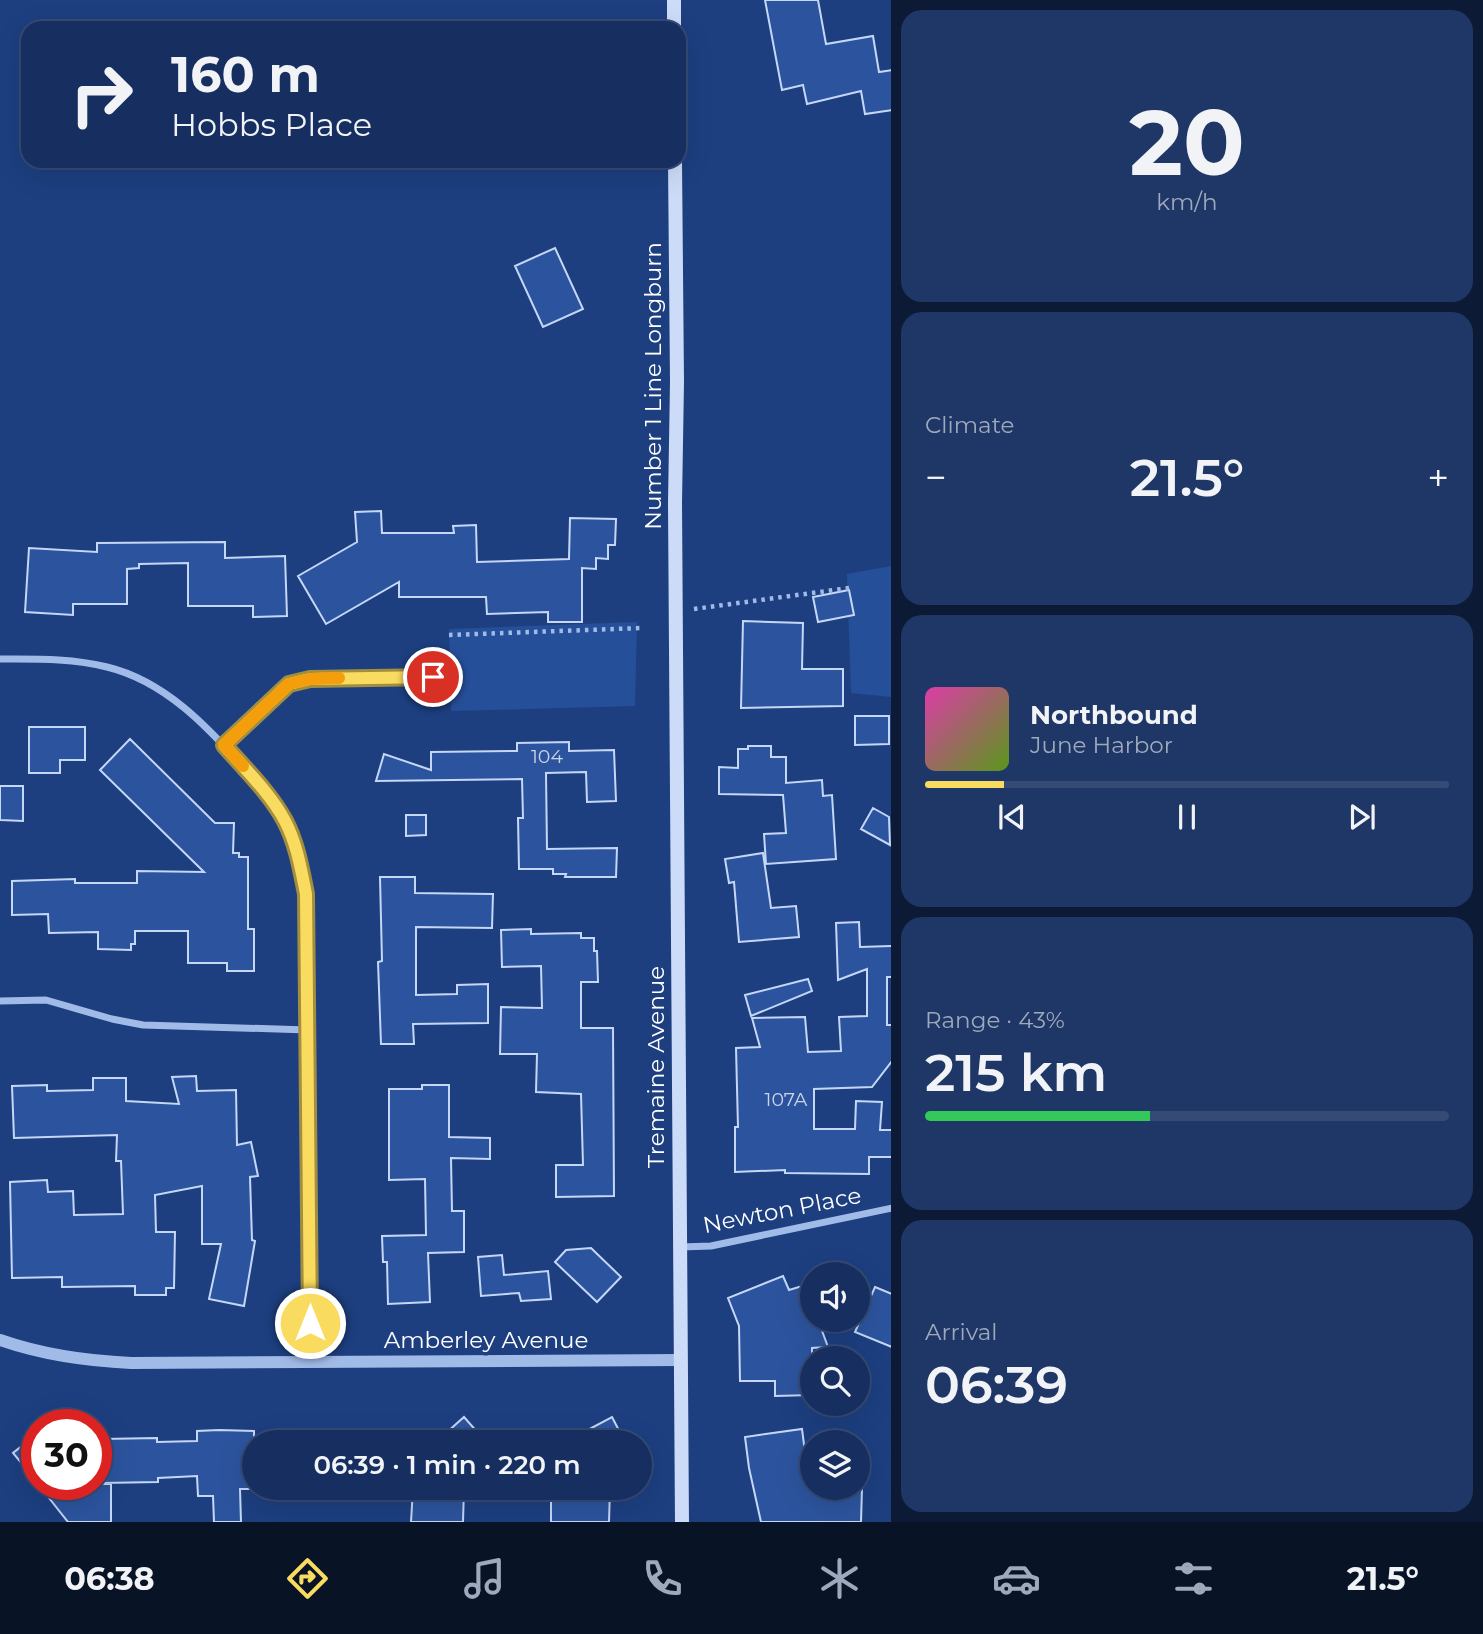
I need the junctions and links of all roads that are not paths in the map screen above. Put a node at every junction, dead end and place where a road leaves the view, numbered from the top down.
1 (674, 0) edge
2 (674, 21) edge
3 (675, 168) edge
4 (676, 612) joint
5 (0, 659) edge
6 (433, 677) dead end
7 (224, 745) junction
8 (0, 1001) edge
9 (307, 1030) junction
10 (891, 1208) edge
11 (680, 1247) junction
12 (0, 1340) edge
13 (681, 1360) junction
14 (310, 1362) junction
15 (682, 1522) edge

1 - 2 main road
3 - 4 main road, Number 1 Line Longburn
4 - 11 main road, Tremaine Avenue
5 - 7 street
6 - 7 street
7 - 9 street
8 - 9 street
9 - 14 street
10 - 11 street, Newton Place
11 - 13 main road, Tremaine Avenue
12 - 14 street, Amberley Avenue
13 - 14 street, Amberley Avenue
13 - 15 main road, Tremaine Avenue

